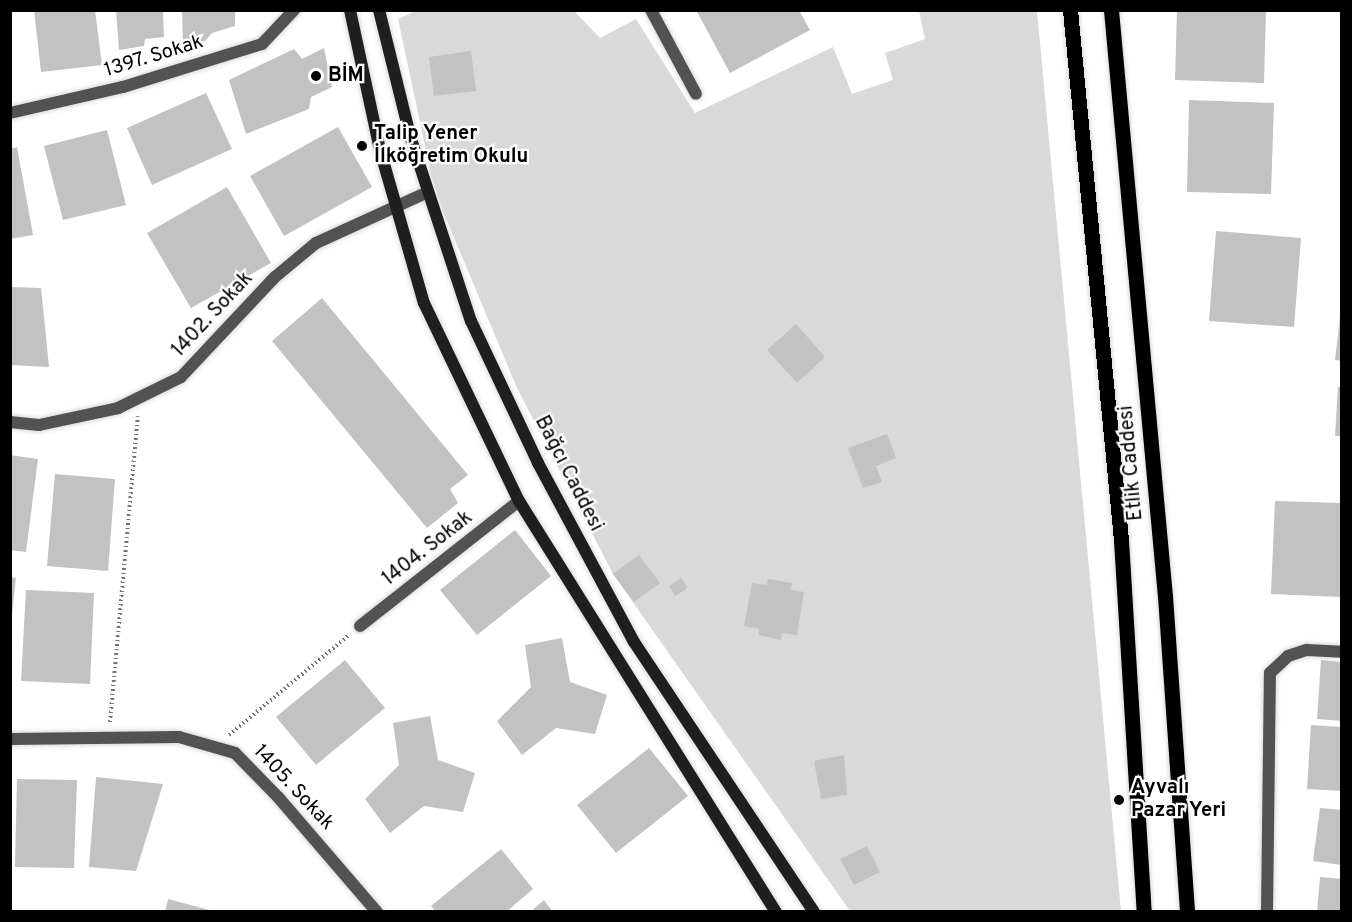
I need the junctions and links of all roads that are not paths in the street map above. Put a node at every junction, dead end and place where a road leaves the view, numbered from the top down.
1 (294, 10) edge
2 (350, 10) edge
3 (379, 10) edge
4 (651, 10) edge
5 (1070, 10) edge
6 (1111, 10) edge
7 (696, 94) dead end
8 (10, 113) edge
9 (428, 192) junction
10 (397, 208) junction
11 (10, 422) edge
12 (519, 501) junction
13 (360, 626) road end
14 (1341, 652) edge
15 (10, 739) edge
16 (376, 912) edge
17 (776, 912) edge
18 (814, 912) edge
19 (1144, 912) edge
20 (1187, 912) edge
21 (1267, 912) edge

1 - 8 street, 1397. Sokak
2 - 10 main road
3 - 9 main road, Bağcı Caddesi
4 - 7 street
5 - 19 main road, Etlik Caddesi
6 - 20 main road, Etlik Caddesi
9 - 10 street, 1402. Sokak
9 - 18 main road, Bağcı Caddesi
10 - 11 street, 1402. Sokak
10 - 12 main road
12 - 13 street, 1404. Sokak
12 - 17 main road
14 - 21 street
15 - 16 street, 1405. Sokak

